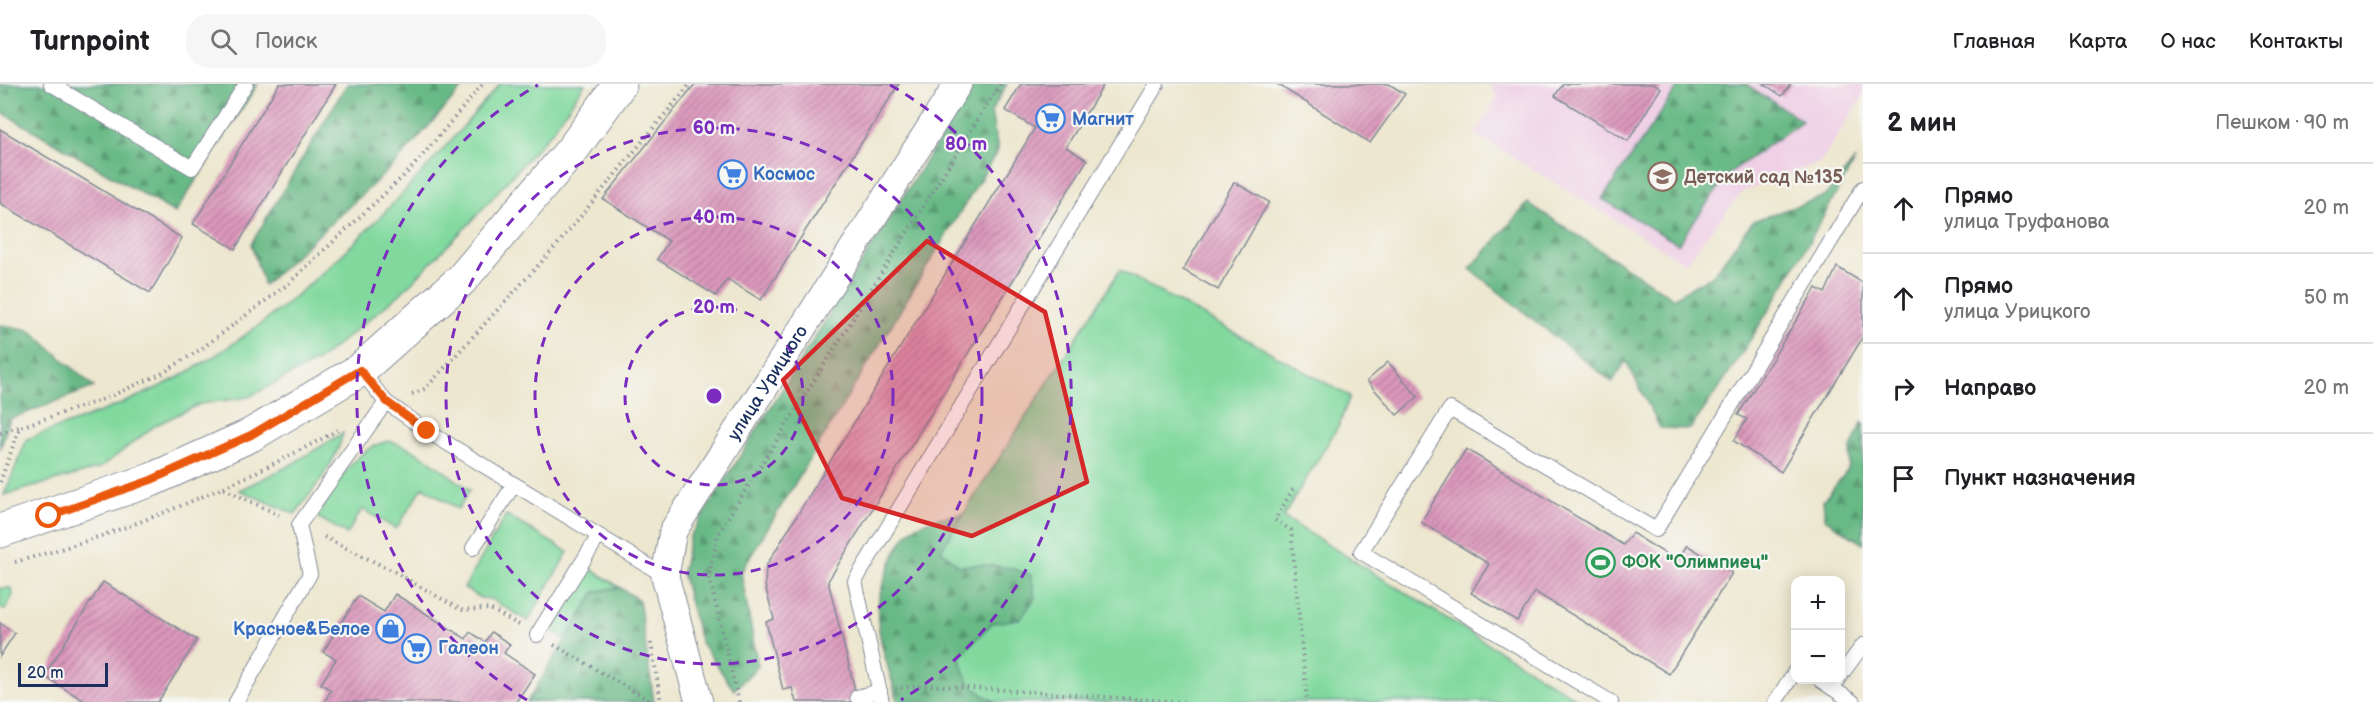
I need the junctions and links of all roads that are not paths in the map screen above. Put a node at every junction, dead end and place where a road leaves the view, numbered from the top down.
1 (51, 84) edge
2 (246, 84) edge
3 (620, 84) edge
4 (958, 84) edge
5 (1157, 84) edge
6 (1863, 188) edge
7 (360, 370) junction
8 (387, 402) junction
9 (513, 486) junction
10 (0, 531) edge
11 (598, 537) junction
12 (473, 548) dead end
13 (665, 576) junction
14 (537, 635) road end
15 (1863, 645) edge
16 (1845, 670) edge
17 (1791, 678) edge
18 (1839, 684) edge
19 (881, 696) edge
20 (857, 697) dead end
21 (236, 702) edge
22 (699, 702) edge
23 (1611, 702) edge
24 (1775, 702) edge
25 (1853, 702) edge

1 - 2 lane
3 - 7 street
4 - 13 street, улица Урицкого
5 - 19 lane
6 - 23 lane
7 - 8 lane
7 - 10 street
8 - 9 lane
8 - 21 lane
9 - 11 lane
9 - 12 lane
11 - 13 lane
11 - 14 lane
13 - 22 street, улица Урицкого
15 - 16 lane
17 - 24 lane
18 - 25 lane
19 - 20 lane

